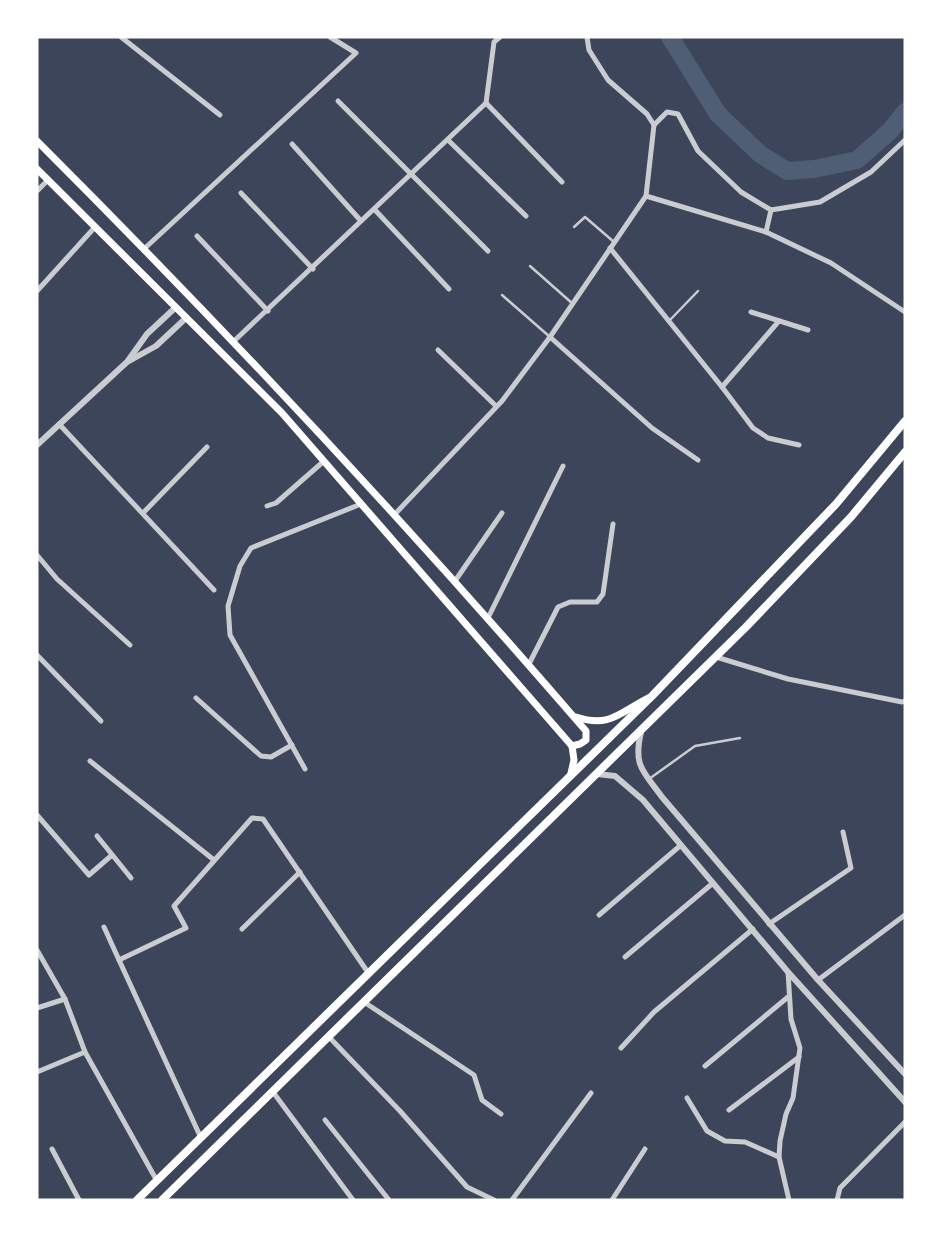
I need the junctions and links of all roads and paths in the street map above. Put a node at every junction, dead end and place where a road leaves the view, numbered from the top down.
1 (121, 37) edge
2 (330, 37) edge
3 (500, 37) edge
4 (587, 37) edge
5 (338, 101) dead end
6 (486, 103) junction
7 (220, 115) dead end
8 (654, 125) junction
9 (905, 140) edge
10 (37, 141) edge
11 (448, 141) junction
12 (292, 144) dead end
13 (37, 169) edge
14 (411, 175) junction
15 (48, 180) junction
16 (562, 182) dead end
17 (37, 191) edge
18 (241, 193) dead end
19 (646, 196) junction
20 (374, 210) junction
21 (771, 210) junction
22 (526, 216) dead end
23 (361, 222) junction
24 (95, 227) junction
25 (574, 227) dead end
26 (766, 232) junction
27 (197, 236) dead end
28 (612, 245) junction
29 (145, 248) junction
30 (488, 251) dead end
31 (530, 266) dead end
32 (313, 269) junction
33 (449, 289) dead end
34 (37, 290) edge
35 (698, 291) dead end
36 (188, 294) junction
37 (502, 295) dead end
38 (573, 304) junction
39 (199, 305) junction
40 (176, 307) junction
41 (268, 312) junction
42 (751, 312) dead end
43 (905, 312) edge
44 (186, 318) junction
45 (669, 321) junction
46 (779, 321) junction
47 (808, 330) dead end
48 (550, 337) junction
49 (233, 342) junction
50 (438, 350) dead end
51 (127, 362) junction
52 (722, 387) junction
53 (496, 406) junction
54 (905, 421) edge
55 (59, 424) junction
56 (37, 445) edge
57 (799, 445) dead end
58 (207, 447) dead end
59 (905, 452) edge
60 (698, 460) dead end
61 (324, 461) junction
62 (563, 466) dead end
63 (361, 504) junction
64 (267, 506) dead end
65 (143, 513) junction
66 (502, 513) dead end
67 (395, 514) junction
68 (613, 524) dead end
69 (37, 555) edge
70 (456, 582) junction
71 (214, 590) dead end
72 (488, 618) junction
73 (130, 645) dead end
74 (37, 655) edge
75 (716, 657) junction
76 (529, 664) junction
77 (652, 696) junction
78 (196, 698) dead end
79 (905, 701) edge
80 (573, 716) junction
81 (101, 721) dead end
82 (640, 732) junction
83 (740, 738) dead end
84 (292, 745) junction
85 (572, 746) junction
86 (90, 761) dead end
87 (305, 769) dead end
88 (570, 774) junction
89 (597, 774) junction
90 (649, 779) junction
91 (662, 797) junction
92 (649, 807) junction
93 (37, 815) edge
94 (843, 832) dead end
95 (97, 836) dead end
96 (681, 845) junction
97 (112, 855) junction
98 (214, 860) junction
99 (300, 872) junction
100 (131, 878) dead end
101 (713, 883) junction
102 (599, 915) dead end
103 (904, 918) edge
104 (769, 924) junction
105 (104, 927) dead end
106 (242, 929) dead end
107 (753, 929) junction
108 (37, 950) edge
109 (625, 957) dead end
110 (119, 960) junction
111 (788, 972) junction
112 (369, 974) junction
113 (818, 980) junction
114 (788, 997) junction
115 (65, 999) junction
116 (364, 1002) junction
117 (37, 1008) edge
118 (329, 1037) junction
119 (621, 1048) dead end
120 (85, 1052) junction
121 (799, 1057) junction
122 (705, 1066) dead end
123 (37, 1073) edge
124 (905, 1074) edge
125 (273, 1092) junction
126 (591, 1093) dead end
127 (687, 1098) dead end
128 (905, 1102) edge
129 (729, 1110) dead end
130 (500, 1114) dead end
131 (325, 1120) dead end
132 (905, 1122) edge
133 (201, 1138) junction
134 (52, 1149) dead end
135 (645, 1149) dead end
136 (779, 1157) junction
137 (157, 1181) junction
138 (79, 1200) edge
139 (137, 1200) edge
140 (162, 1200) edge
141 (353, 1200) edge
142 (389, 1200) edge
143 (494, 1200) edge
144 (512, 1200) edge
145 (612, 1200) edge
146 (789, 1200) edge
147 (837, 1200) edge

1 - 7 street
2 - 29 street
3 - 6 street
4 - 8 street
5 - 14 street
6 - 11 street
6 - 16 street
8 - 19 street
8 - 21 street
9 - 21 street
10 - 29 main road
11 - 14 street
11 - 22 street
12 - 23 street
13 - 15 main road
14 - 20 street
14 - 30 street
15 - 17 street
15 - 24 main road
18 - 32 street
19 - 26 street
19 - 28 street
20 - 23 street
20 - 33 street
21 - 26 street
23 - 32 street
24 - 34 street
24 - 40 main road
25 - 28 lane
26 - 43 street
27 - 41 street
28 - 38 street
28 - 45 street
29 - 36 main road
31 - 38 lane
32 - 41 street
35 - 45 lane
36 - 39 main road
36 - 40 main road
37 - 48 lane
38 - 48 street
39 - 44 main road
39 - 49 main road
40 - 44 main road
40 - 51 street
41 - 49 street
42 - 46 street
44 - 51 street
44 - 61 main road
45 - 52 street
46 - 47 street
46 - 52 street
48 - 53 street
48 - 60 street
49 - 67 main road
50 - 53 street
51 - 55 street
52 - 57 street
53 - 67 street
54 - 77 highway
55 - 56 street
55 - 65 street
58 - 65 street
59 - 75 highway
61 - 63 main road
61 - 64 street
62 - 72 street
63 - 84 street
63 - 85 main road
65 - 71 street
66 - 70 street
67 - 70 main road
68 - 76 street
69 - 73 street
70 - 72 main road
72 - 76 main road
74 - 81 street
75 - 79 street
75 - 82 highway
76 - 80 main road
77 - 80 main road
77 - 88 highway
78 - 84 street
80 - 85 main road
82 - 89 highway
82 - 90 street
83 - 90 lane
84 - 87 street
85 - 88 main road
86 - 98 street
88 - 112 highway
89 - 92 street
89 - 116 highway
90 - 91 street
91 - 92 street
91 - 104 street
92 - 96 street
93 - 97 street
94 - 104 street
95 - 97 street
96 - 101 street
96 - 102 street
97 - 100 street
98 - 99 street
98 - 110 street
99 - 106 street
99 - 112 street
101 - 107 street
101 - 109 street
103 - 113 street
104 - 113 street
105 - 110 street
107 - 111 street
107 - 119 street
108 - 115 street
110 - 133 street
111 - 114 street
111 - 128 street
112 - 133 highway
113 - 124 street
114 - 121 street
114 - 122 street
115 - 117 street
115 - 120 street
116 - 118 highway
116 - 130 street
118 - 125 highway
118 - 143 street
120 - 123 street
120 - 137 street
121 - 129 street
121 - 136 street
125 - 140 highway
125 - 141 street
126 - 144 street
127 - 136 street
131 - 142 street
132 - 147 street
133 - 137 highway
134 - 138 street
135 - 145 street
136 - 146 street
137 - 139 highway

